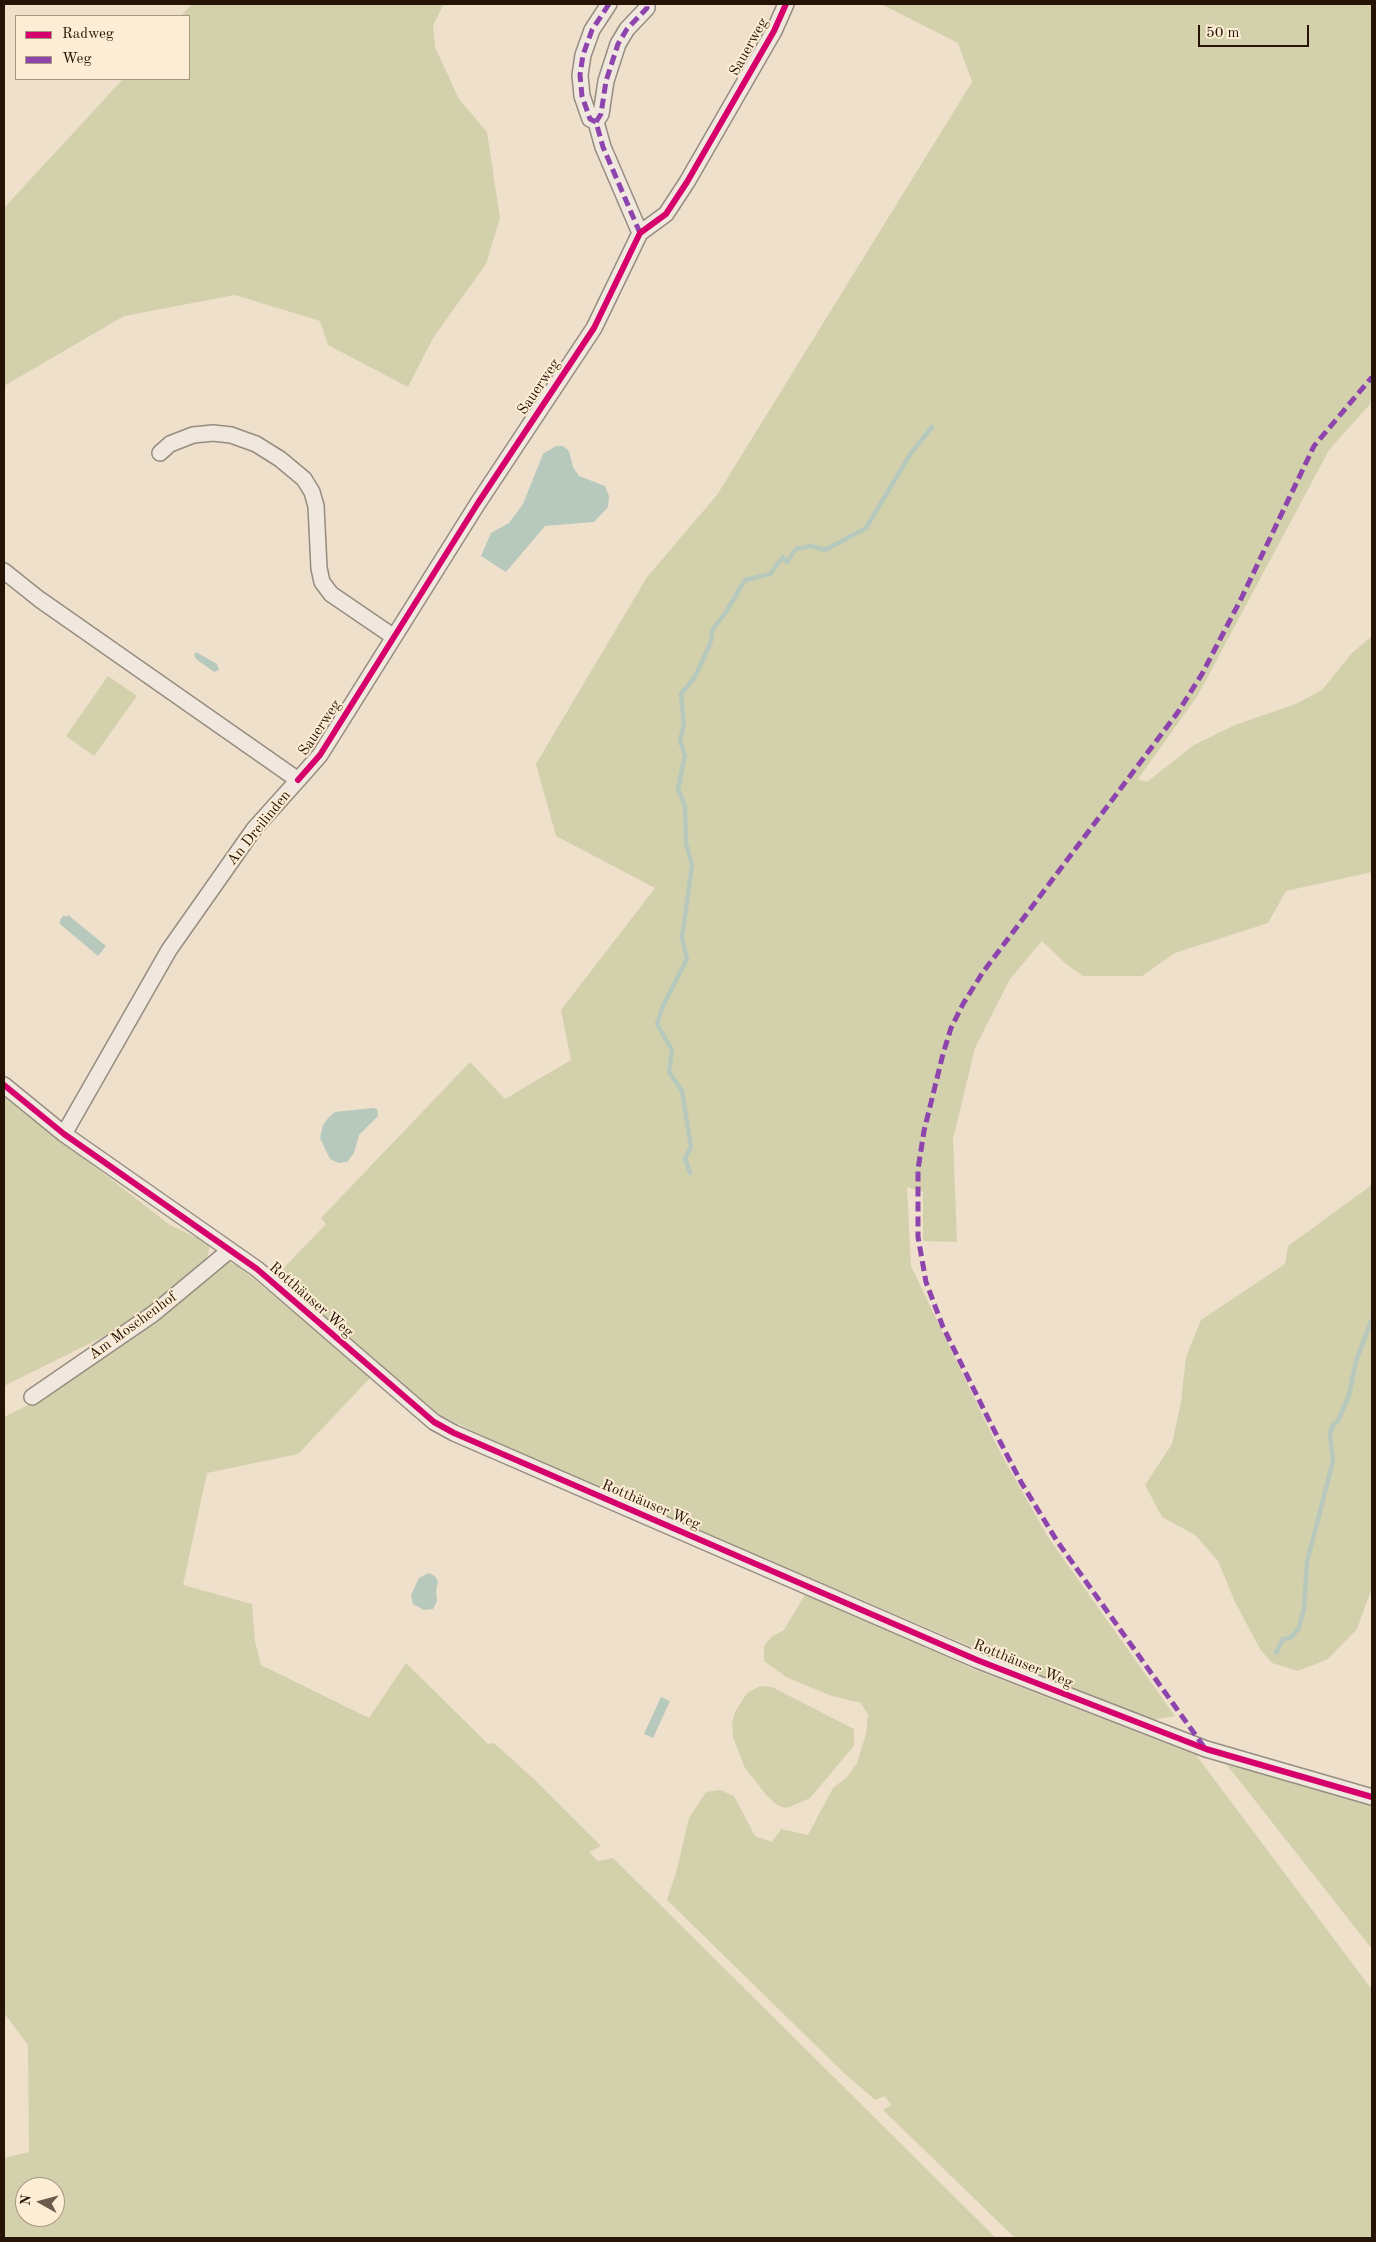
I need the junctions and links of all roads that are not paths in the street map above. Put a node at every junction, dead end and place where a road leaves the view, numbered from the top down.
1 (609, 4) edge
2 (647, 4) edge
3 (786, 4) edge
4 (596, 122) junction
5 (640, 232) junction
6 (160, 453) dead end
7 (4, 571) edge
8 (394, 637) junction
9 (298, 780) junction
10 (4, 1085) edge
11 (64, 1134) junction
12 (230, 1250) junction
13 (32, 1397) dead end
14 (1372, 1797) edge

1 - 4 street
2 - 4 street
3 - 5 street, Sauerweg
4 - 5 street
5 - 8 street, Sauerweg
6 - 8 street
7 - 9 street, An Dreilinden
8 - 9 street, Sauerweg
9 - 11 street, An Dreilinden
10 - 11 street, Rotthäuser Weg
11 - 12 street, Rotthäuser Weg
12 - 13 street, Am Moschenhof
12 - 14 street, Rotthäuser Weg

